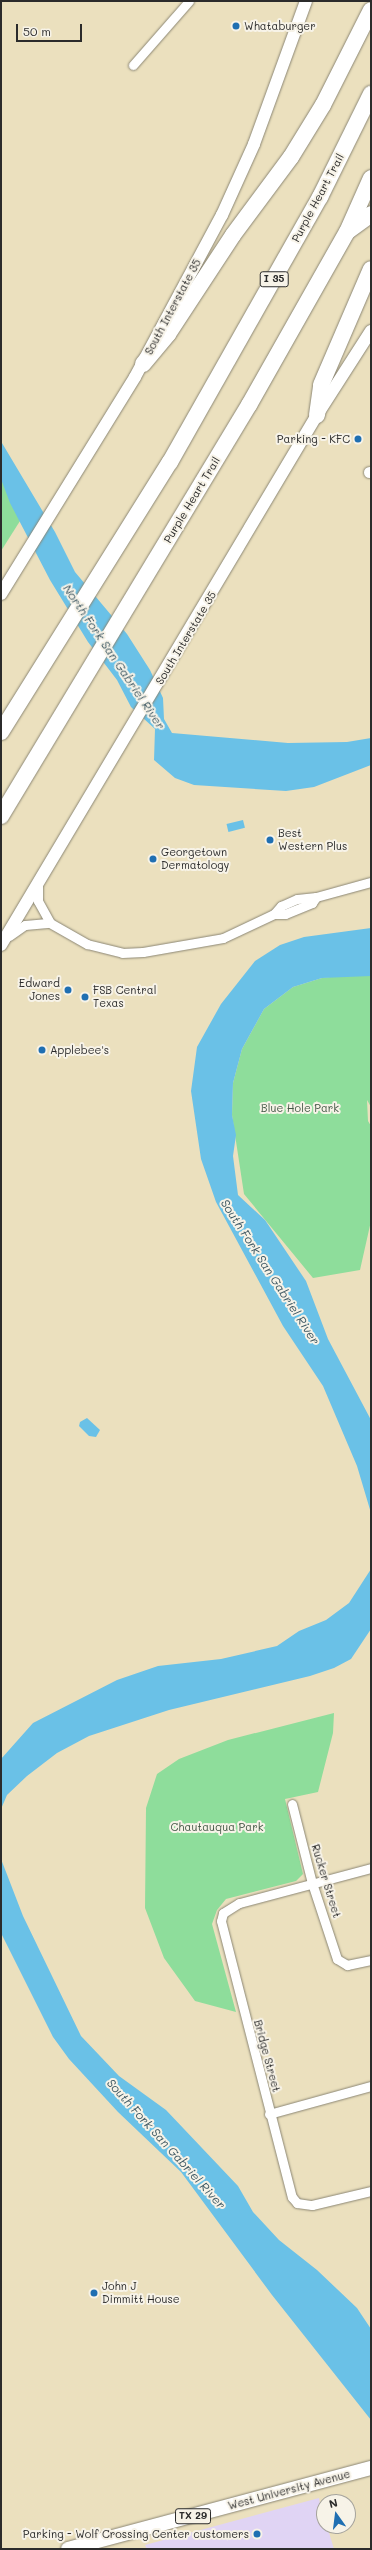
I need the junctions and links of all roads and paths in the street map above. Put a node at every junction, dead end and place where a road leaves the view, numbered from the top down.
1 (189, 1) edge
2 (306, 1) edge
3 (371, 10) edge
4 (133, 65) dead end
5 (371, 94) edge
6 (371, 178) edge
7 (371, 214) edge
8 (347, 232) junction
9 (371, 269) edge
10 (371, 331) edge
11 (139, 371) junction
12 (318, 415) junction
13 (1, 594) edge
14 (1, 732) edge
15 (1, 816) edge
16 (38, 881) junction
17 (371, 882) edge
18 (50, 923) junction
19 (3, 942) edge
20 (292, 1804) dead end
21 (371, 1868) edge
22 (312, 1883) junction
23 (371, 1960) edge
24 (371, 2086) edge
25 (270, 2114) junction
26 (371, 2191) edge
27 (371, 2468) edge
28 (68, 2549) edge

1 - 4 street
2 - 11 main road, South Interstate 35
3 - 11 highway
5 - 14 highway, Purple Heart Trail / I 35
6 - 8 highway, Purple Heart Trail
7 - 8 highway
8 - 15 highway, Purple Heart Trail
9 - 12 highway
10 - 12 main road, South Interstate 35
11 - 13 main road, South Interstate 35
12 - 16 main road, South Interstate 35
16 - 18 street
16 - 19 main road, South Interstate 35
17 - 18 street
18 - 19 street
20 - 22 street, Rucker Street
21 - 22 street
22 - 23 street, Rucker Street
22 - 25 street, Bridge Street
24 - 25 street
25 - 26 street, Bridge Street
27 - 28 main road, West University Avenue / TX 29

